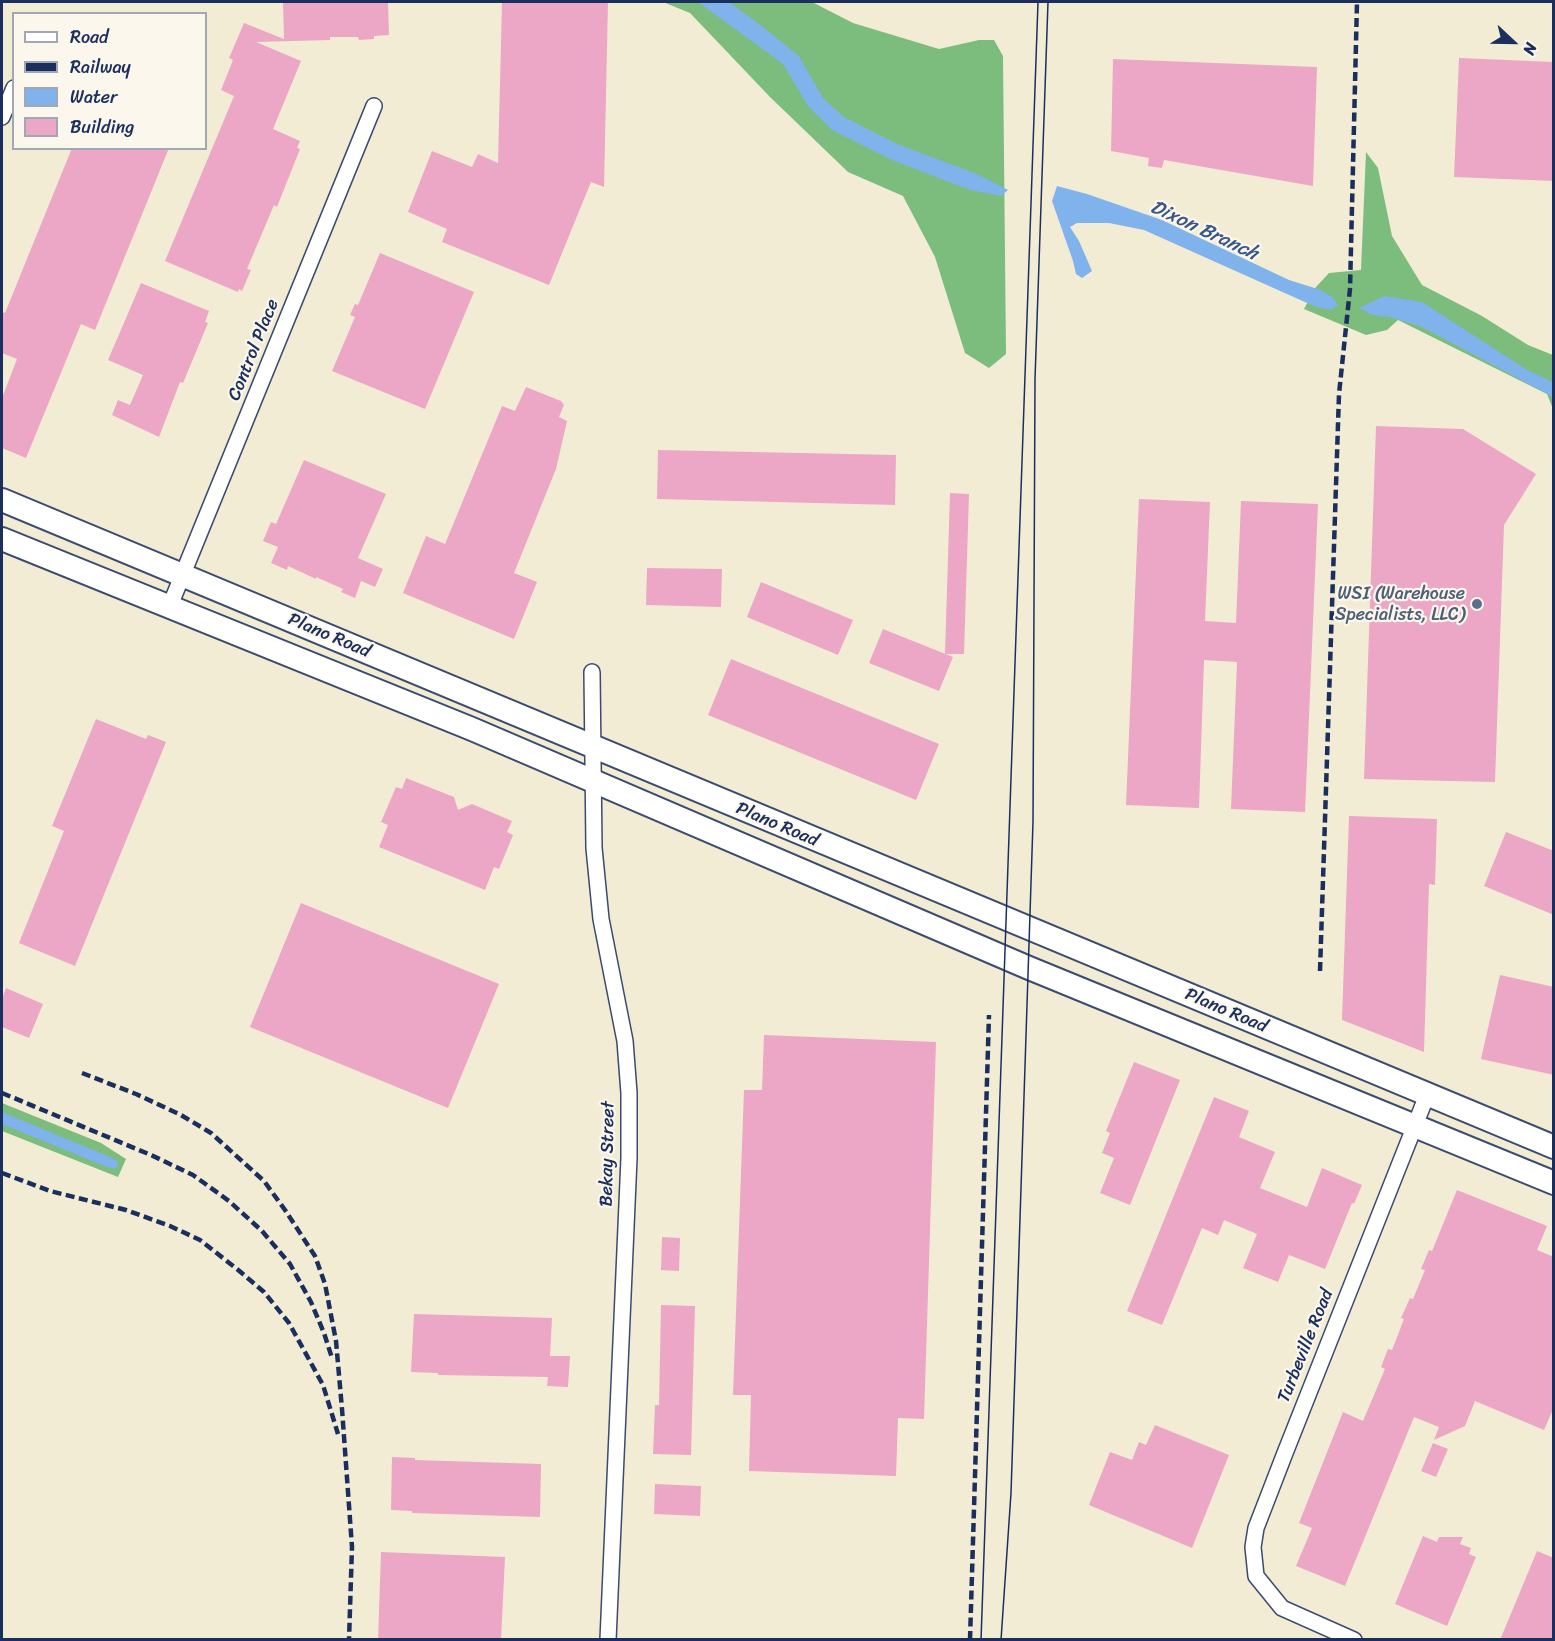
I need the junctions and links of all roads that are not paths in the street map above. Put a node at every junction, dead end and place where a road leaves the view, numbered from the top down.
1 (12, 93) edge
2 (374, 106) dead end
3 (2, 117) edge
4 (2, 500) edge
5 (2, 539) edge
6 (184, 575) junction
7 (169, 608) junction
8 (592, 672) dead end
9 (593, 747) junction
10 (594, 781) junction
11 (1427, 1095) junction
12 (1414, 1127) junction
13 (1554, 1147) edge
14 (1554, 1183) edge
15 (608, 1640) edge
16 (1354, 1640) edge

1 - 3 street
2 - 6 street, Control Place
4 - 6 main road, Plano Road
5 - 7 main road, Plano Road
6 - 7 street, Control Place
6 - 9 main road, Plano Road
7 - 10 main road, Plano Road
8 - 9 street, Bekay Street
9 - 10 street, Bekay Street
9 - 11 main road, Plano Road
10 - 12 main road, Plano Road
10 - 15 street, Bekay Street
11 - 12 street, Turbeville Road
11 - 13 main road, Plano Road
12 - 14 main road, Plano Road
12 - 16 street, Turbeville Road

